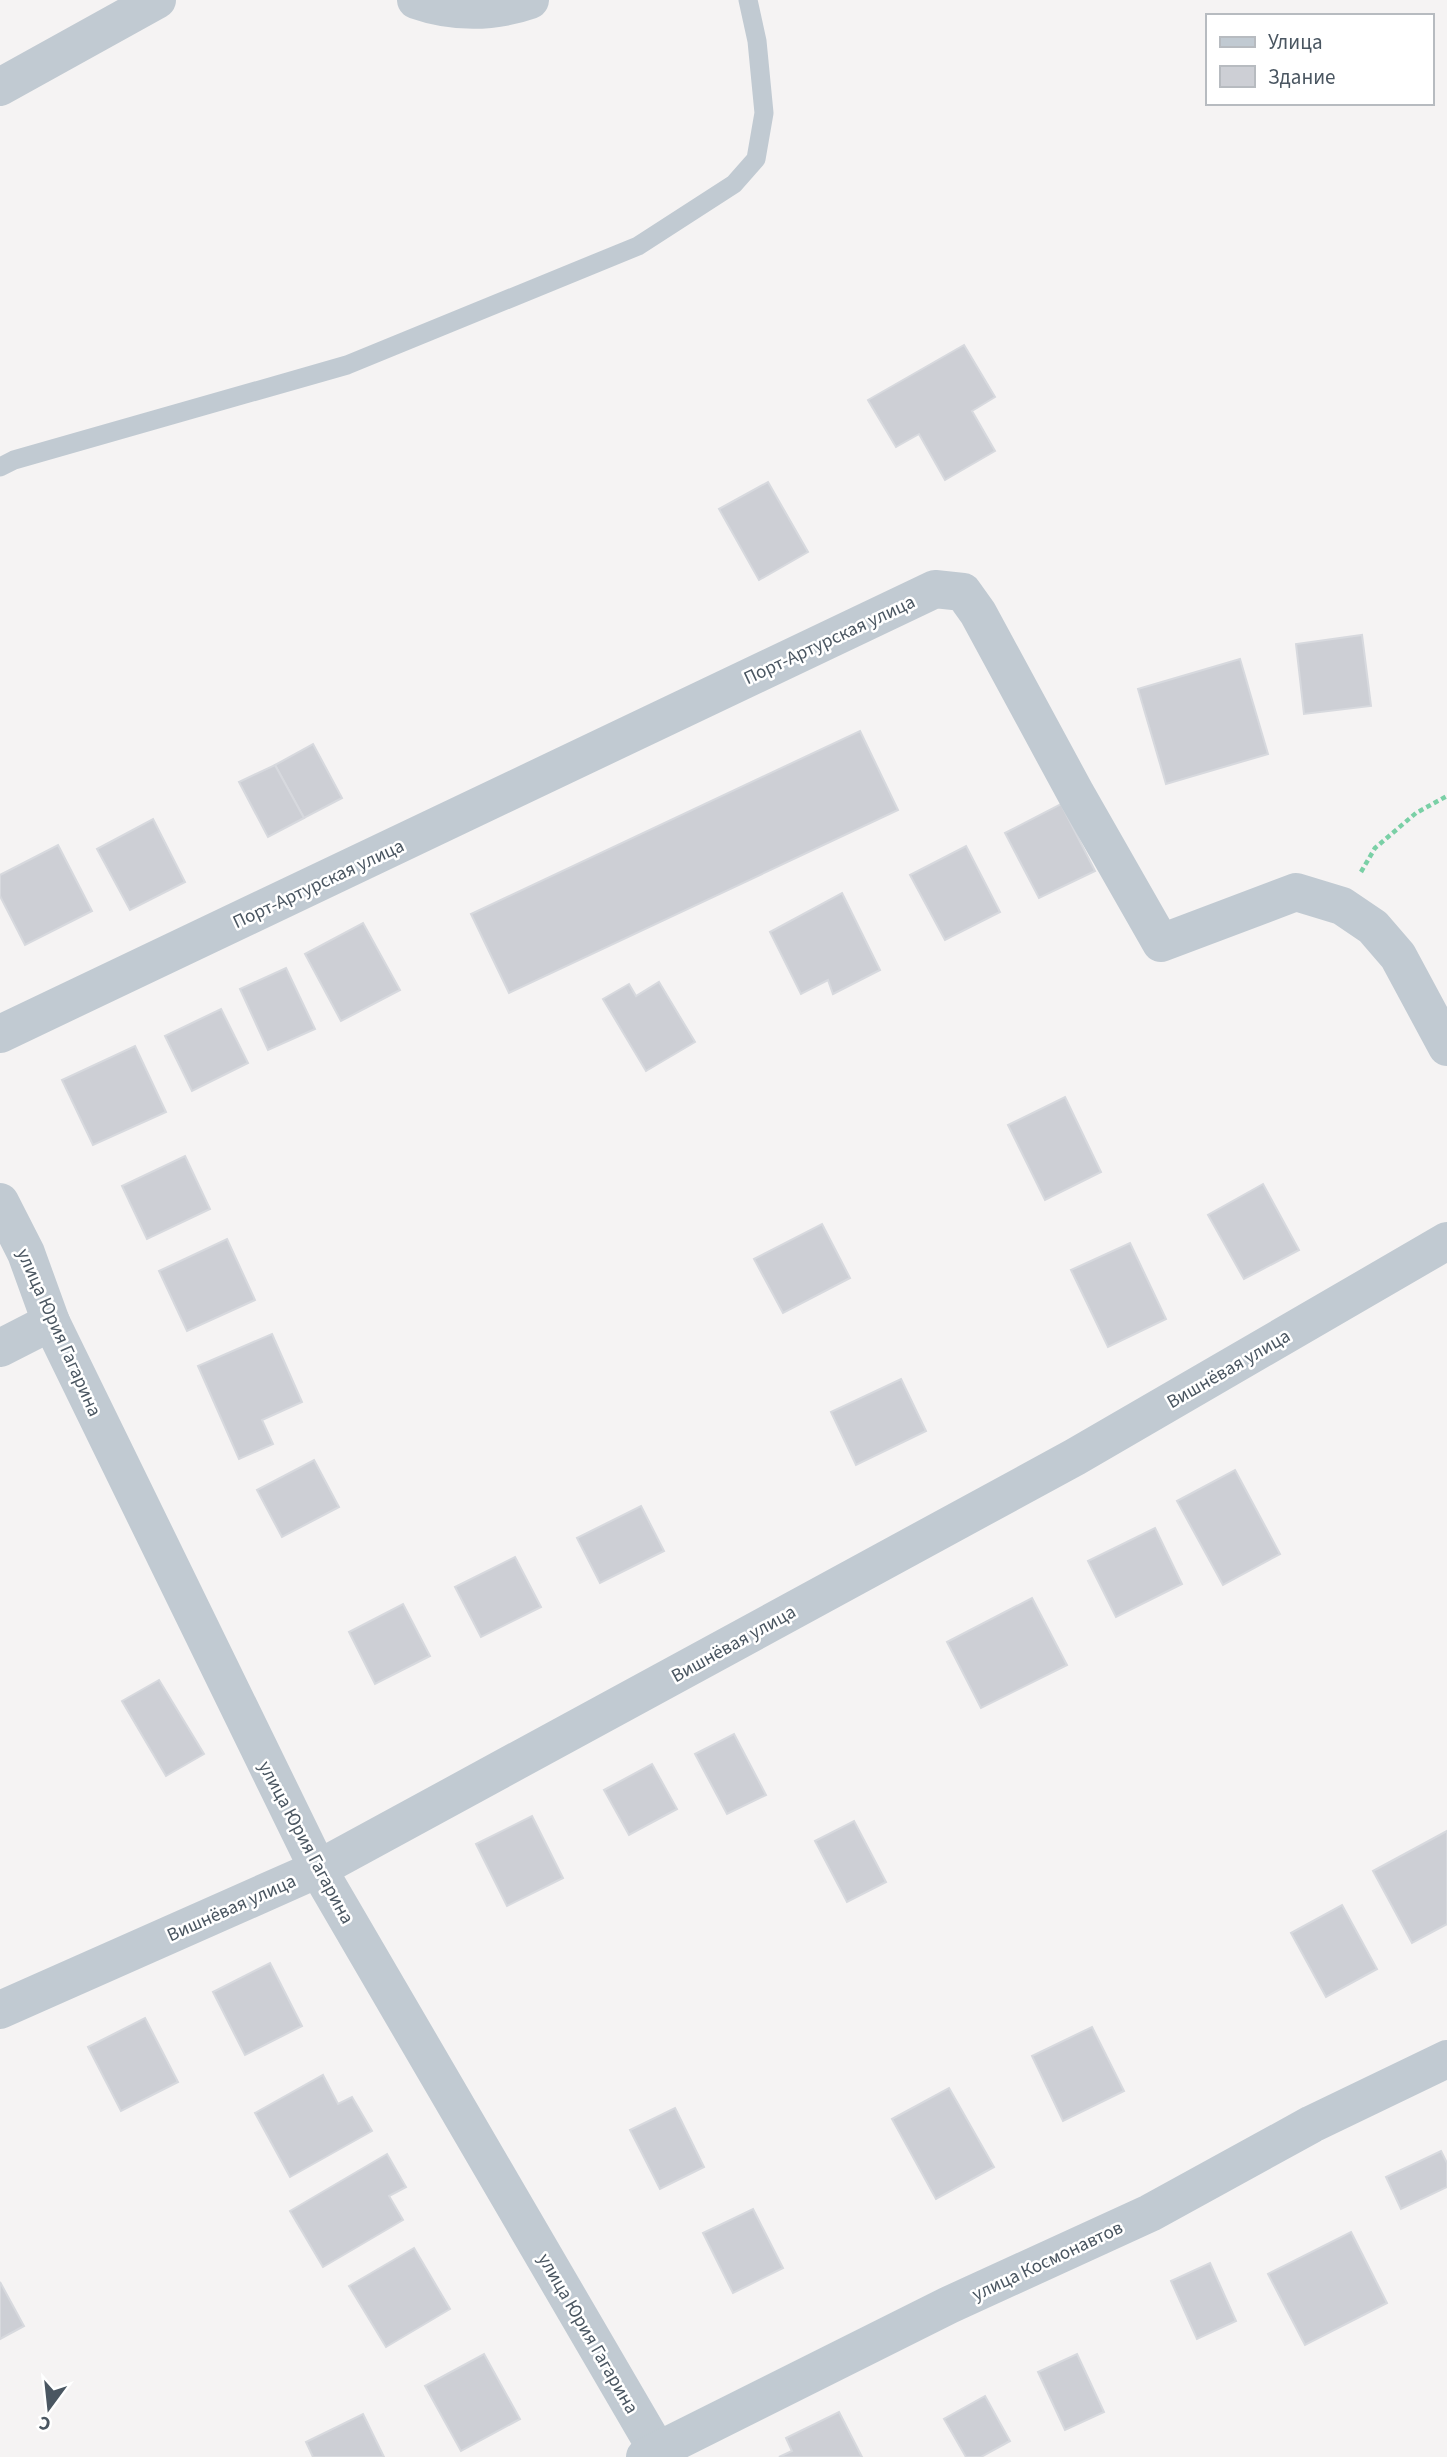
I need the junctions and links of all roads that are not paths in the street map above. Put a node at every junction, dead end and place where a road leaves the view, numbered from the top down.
1 (157, 0) edge
2 (415, 0) edge
3 (530, 0) edge
4 (748, 0) edge
5 (0, 87) edge
6 (0, 467) edge
7 (0, 1034) edge
8 (1447, 1046) edge
9 (0, 1202) edge
10 (1447, 1241) edge
11 (51, 1322) junction
12 (0, 1348) edge
13 (318, 1869) junction
14 (0, 2010) edge
15 (1447, 2059) edge
16 (654, 2455) edge

1 - 5 street
2 - 3 street
4 - 6 lane
7 - 8 street, Порт-Артурская улица
9 - 11 street, улица Юрия Гагарина
10 - 13 street, Вишнёвая улица
11 - 12 street
11 - 13 street, улица Юрия Гагарина
13 - 14 street, Вишнёвая улица
13 - 16 street, улица Юрия Гагарина
15 - 16 street, улица Космонавтов

